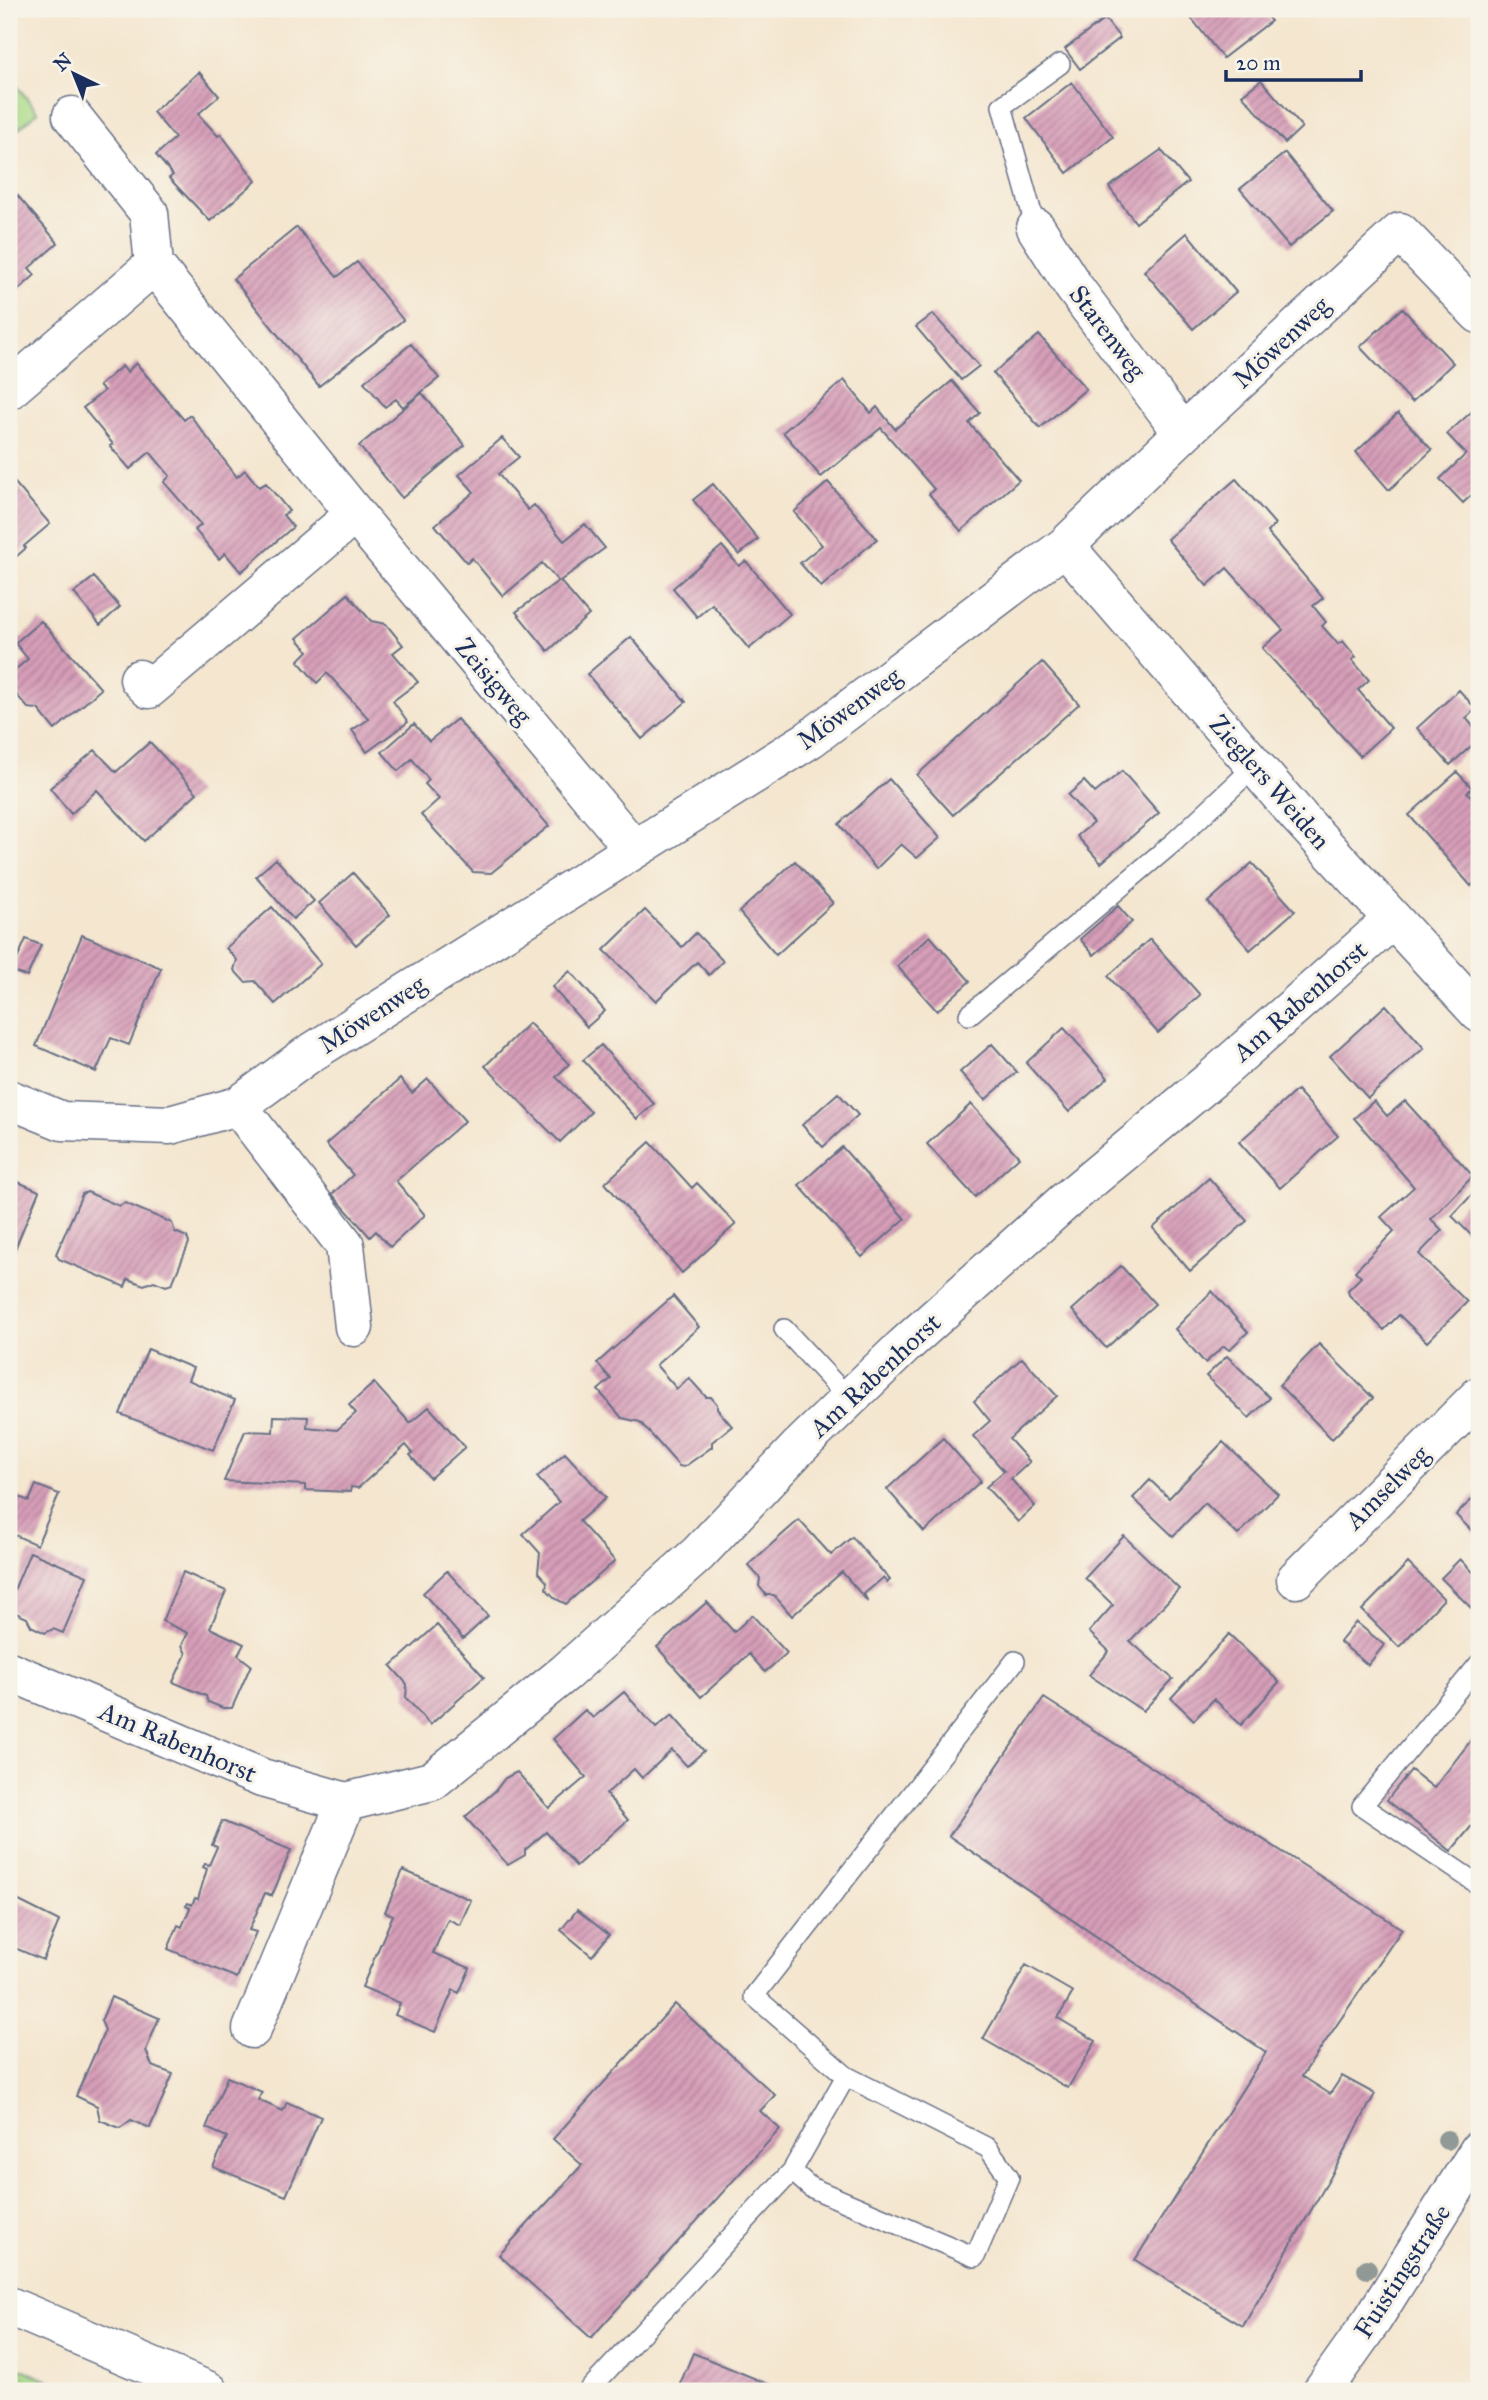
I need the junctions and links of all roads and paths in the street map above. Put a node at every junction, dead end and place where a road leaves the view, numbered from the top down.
1 (1060, 64) dead end
2 (72, 116) dead end
3 (1037, 228) joint
4 (154, 265) junction
5 (1479, 314) edge
6 (9, 390) edge
7 (1183, 433) junction
8 (355, 514) junction
9 (1065, 546) junction
10 (139, 679) dead end
11 (1255, 766) junction
12 (633, 848) junction
13 (1392, 920) junction
14 (1479, 1013) edge
15 (969, 1015) dead end
16 (9, 1100) edge
17 (239, 1106) junction
18 (354, 1327) dead end
19 (784, 1329) dead end
20 (1479, 1396) edge
21 (848, 1398) junction
22 (1296, 1579) dead end
23 (1015, 1661) dead end
24 (1479, 1664) edge
25 (10, 1676) edge
26 (346, 1802) junction
27 (1479, 1885) edge
28 (251, 2029) dead end
29 (846, 2076) junction
30 (1479, 2150) edge
31 (792, 2171) junction
32 (9, 2306) edge
33 (209, 2391) edge
34 (588, 2391) edge
35 (1322, 2391) edge

1 - 3 lane
2 - 4 street
3 - 7 street, Starenweg
4 - 6 street
4 - 8 street, Zeisigweg
5 - 7 street, Möwenweg
7 - 9 street, Möwenweg
8 - 10 street
8 - 12 street, Zeisigweg
9 - 11 street, Zieglers Weiden
9 - 12 street, Möwenweg
11 - 13 street, Zieglers Weiden
11 - 15 lane
12 - 17 street, Möwenweg
13 - 14 street, Zieglers Weiden
13 - 21 street, Am Rabenhorst
16 - 17 street, Möwenweg
17 - 18 street
19 - 21 lane
20 - 22 street, Amselweg
21 - 26 street, Am Rabenhorst
23 - 29 lane
24 - 27 lane
25 - 26 street, Am Rabenhorst
26 - 28 street
29 - 31 lane
29 - 31 lane
30 - 35 street, Fuistingstraße
31 - 34 lane
32 - 33 street

